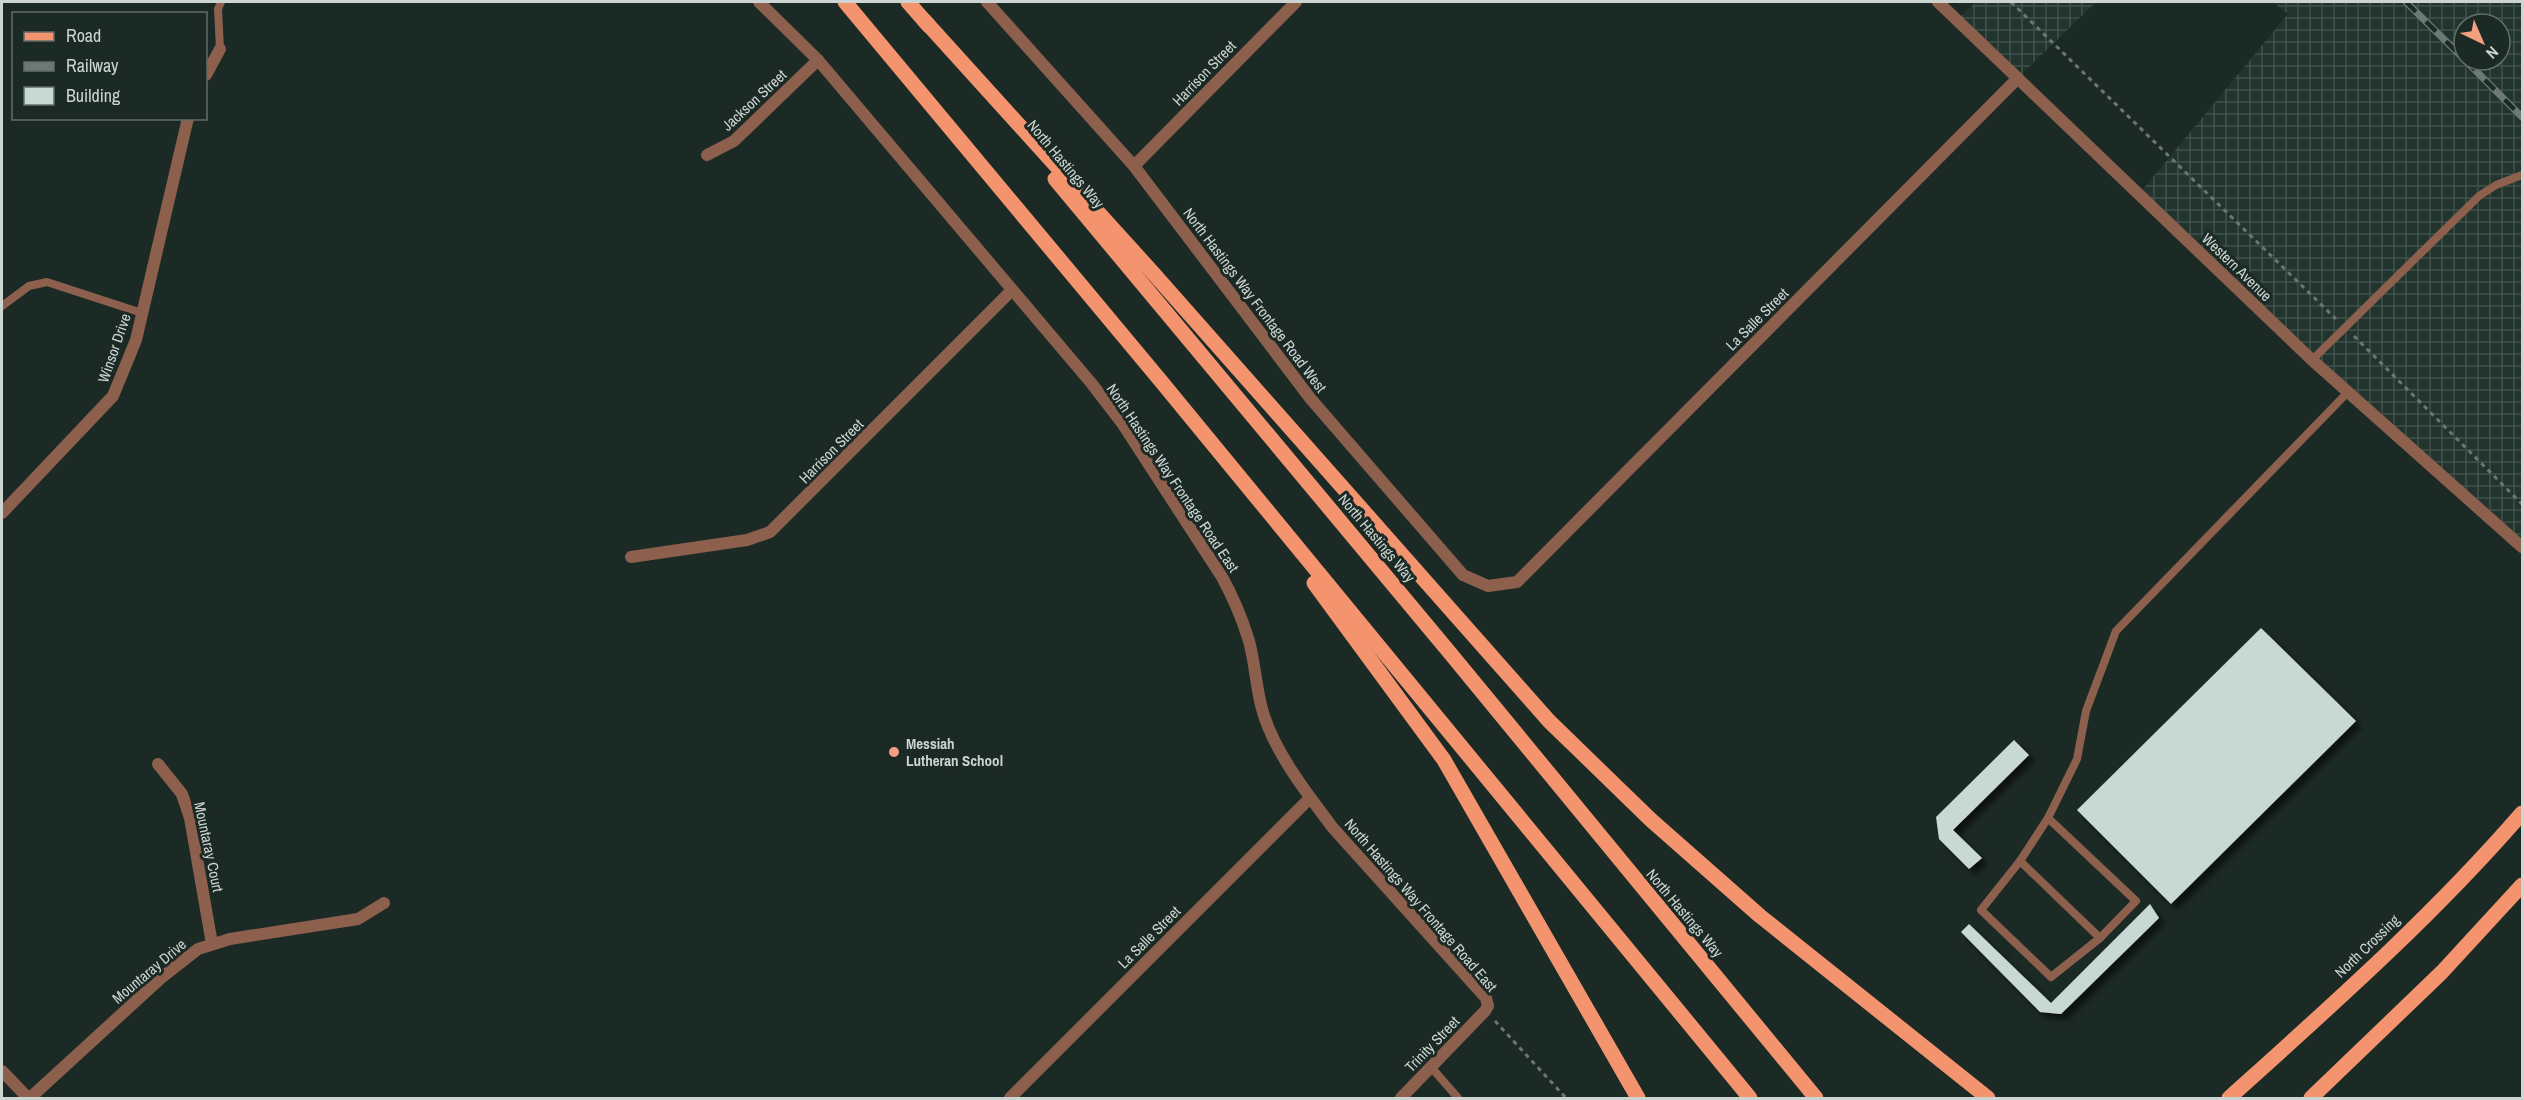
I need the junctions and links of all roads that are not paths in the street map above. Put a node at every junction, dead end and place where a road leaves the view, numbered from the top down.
1 (221, 2) edge
2 (759, 2) edge
3 (845, 2) edge
4 (908, 2) edge
5 (987, 2) edge
6 (1296, 2) edge
7 (1938, 2) edge
8 (924, 20) junction
9 (220, 49) joint
10 (818, 60) junction
11 (207, 73) edge
12 (2018, 78) junction
13 (188, 120) edge
14 (707, 155) dead end
15 (1134, 166) junction
16 (2523, 175) edge
17 (1012, 290) junction
18 (2, 306) edge
19 (142, 313) junction
20 (2312, 360) junction
21 (1160, 380) junction
22 (2348, 392) junction
23 (2, 513) edge
24 (2523, 547) edge
25 (631, 557) dead end
26 (1517, 582) joint
27 (158, 764) dead end
28 (1310, 798) junction
29 (2523, 813) edge
30 (2048, 818) junction
31 (2020, 861) junction
32 (2523, 885) edge
33 (384, 903) dead end
34 (2100, 938) junction
35 (213, 944) junction
36 (1485, 1011) joint
37 (1431, 1067) junction
38 (2, 1071) edge
39 (2313, 1097) edge
40 (29, 1098) edge
41 (1010, 1098) edge
42 (1401, 1098) edge
43 (1458, 1098) edge
44 (1638, 1098) edge
45 (1750, 1098) edge
46 (1816, 1098) edge
47 (1988, 1098) edge
48 (2229, 1098) edge

1 - 9 lane
2 - 10 street, North Hastings Way Frontage Road East
3 - 21 main road
4 - 8 main road, North Hastings Way
5 - 15 street, North Hastings Way Frontage Road West
6 - 15 street, Harrison Street
7 - 12 street, Western Avenue
8 - 46 main road, North Hastings Way
8 - 47 main road
9 - 11 street
10 - 14 street, Jackson Street
10 - 17 street, North Hastings Way Frontage Road East
12 - 20 street, Western Avenue
12 - 26 street, La Salle Street
13 - 19 street, Winsor Drive
15 - 26 street, North Hastings Way Frontage Road West
16 - 20 lane
17 - 25 street, Harrison Street
17 - 28 street, North Hastings Way Frontage Road East
18 - 19 lane
19 - 23 street, Winsor Drive
20 - 22 street, Western Avenue
21 - 44 main road
21 - 45 main road
22 - 24 street, Western Avenue
22 - 30 lane
27 - 35 street, Mountaray Court
28 - 36 street, North Hastings Way Frontage Road East
28 - 41 street, La Salle Street
29 - 48 main road, North Crossing
30 - 31 lane
30 - 34 lane
31 - 34 lane
31 - 34 lane
32 - 39 main road
33 - 35 street, Mountaray Drive
35 - 40 street, Mountaray Drive
36 - 37 street, Trinity Street
37 - 42 street, Trinity Street
37 - 43 lane
38 - 40 street

